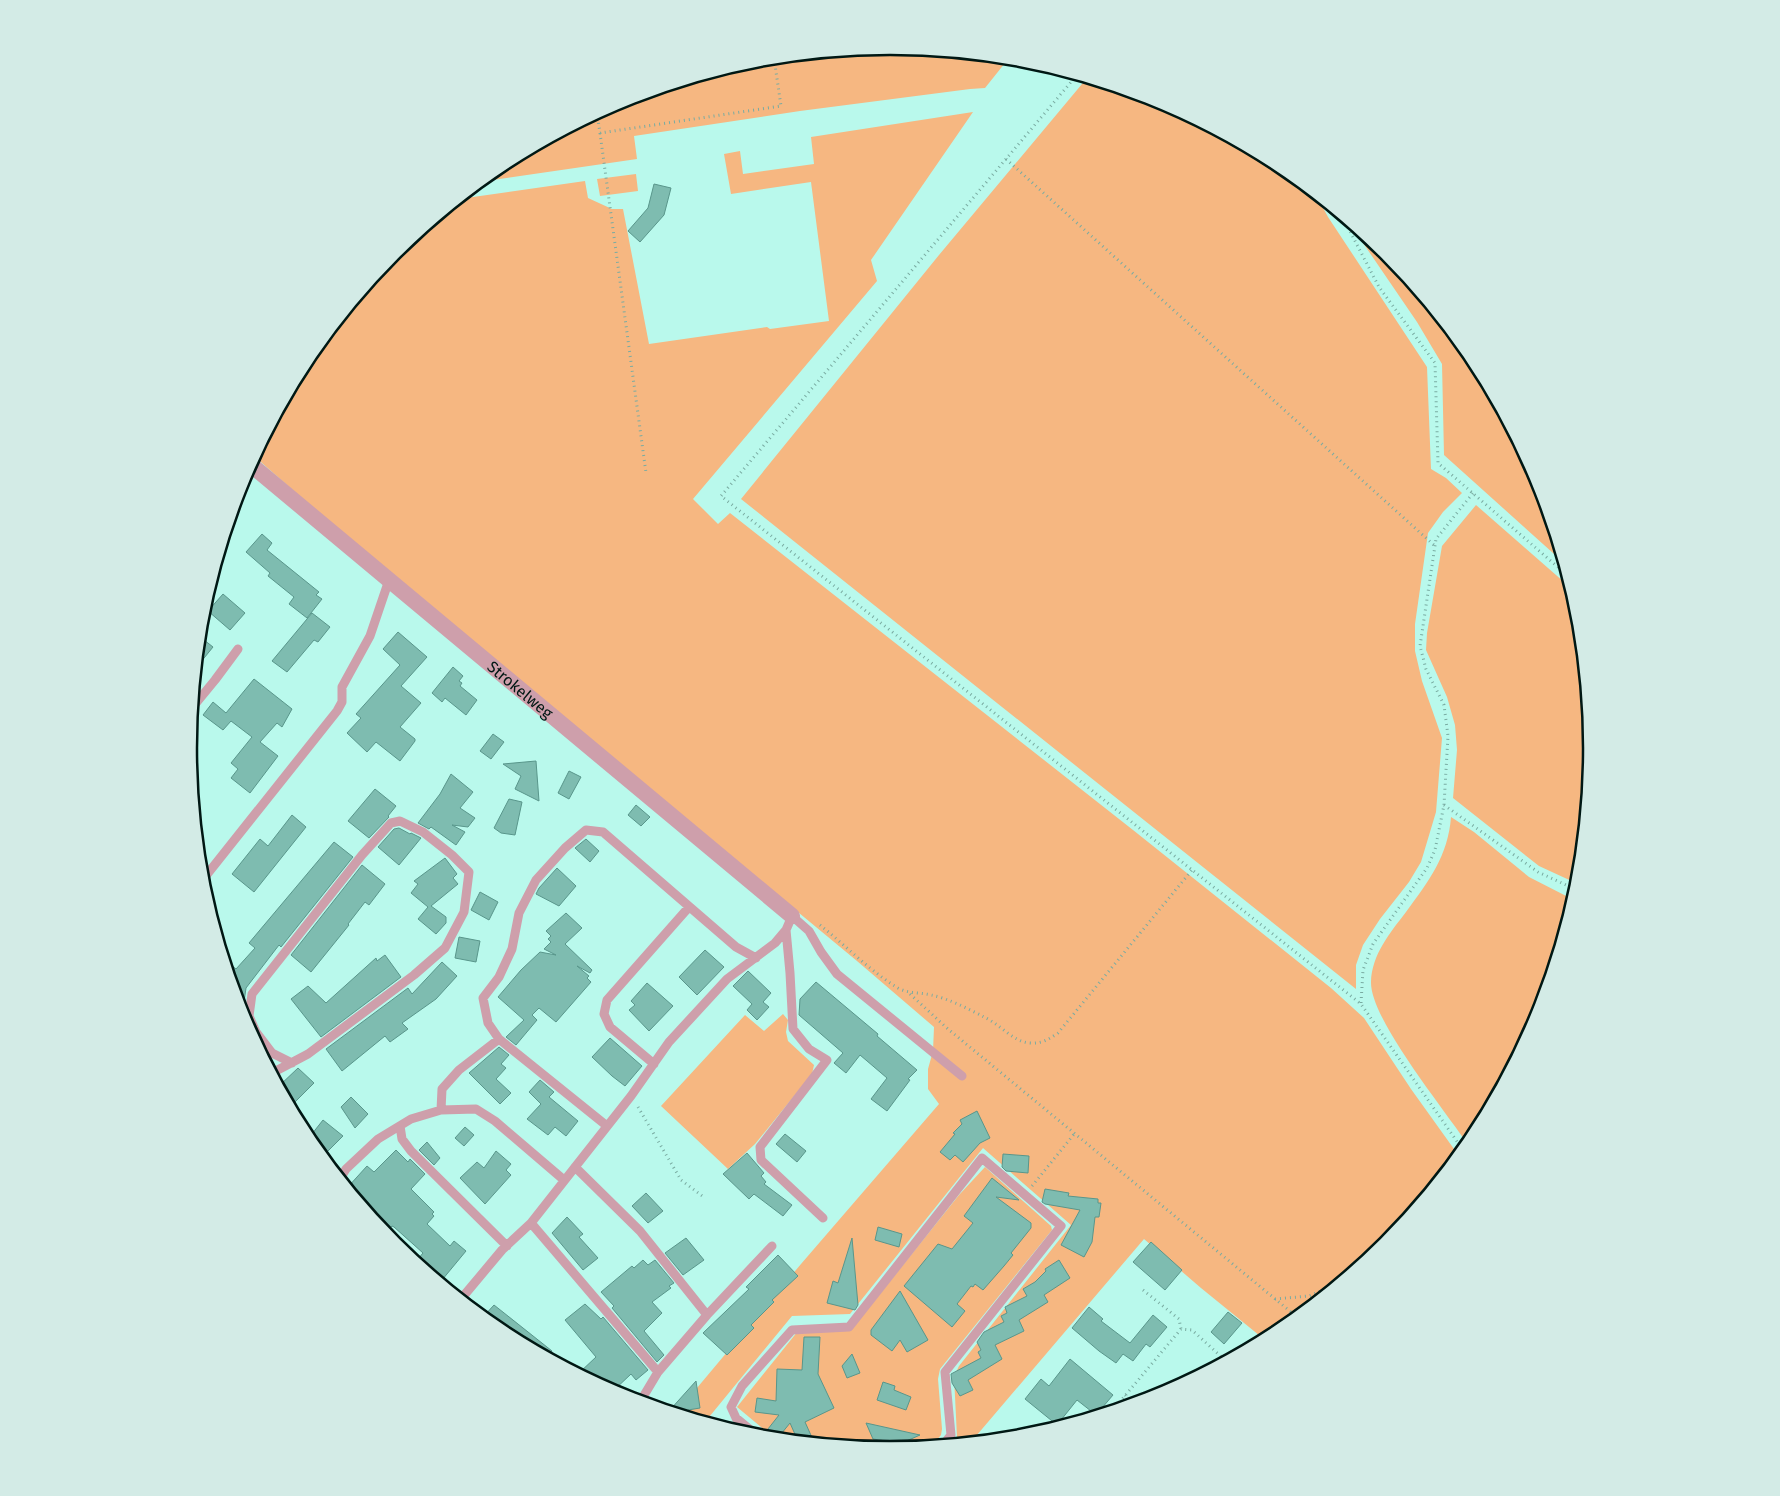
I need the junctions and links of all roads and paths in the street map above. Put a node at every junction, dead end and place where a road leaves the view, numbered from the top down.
1 (775, 65) edge
2 (1073, 80) edge
3 (598, 120) edge
4 (600, 133) junction
5 (1006, 159) junction
6 (1349, 228) edge
7 (256, 469) edge
8 (646, 473) dead end
9 (1473, 492) junction
10 (1435, 546) junction
11 (1559, 568) edge
12 (389, 580) junction
13 (238, 649) dead end
14 (198, 700) edge
15 (1444, 805) junction
16 (1192, 870) junction
17 (208, 873) edge
18 (1569, 886) edge
19 (689, 907) junction
20 (789, 923) junction
21 (819, 924) dead end
22 (756, 958) junction
23 (910, 993) junction
24 (1361, 1004) junction
25 (249, 1010) edge
26 (261, 1038) edge
27 (499, 1038) junction
28 (292, 1063) junction
29 (654, 1064) junction
30 (277, 1071) edge
31 (962, 1076) dead end
32 (631, 1096) junction
33 (441, 1110) junction
34 (400, 1126) junction
35 (607, 1126) junction
36 (1075, 1133) junction
37 (1459, 1144) edge
38 (575, 1167) junction
39 (343, 1174) edge
40 (564, 1180) junction
41 (1025, 1195) junction
42 (705, 1198) dead end
43 (823, 1218) dead end
44 (531, 1224) junction
45 (507, 1246) junction
46 (772, 1246) dead end
47 (1143, 1290) dead end
48 (1320, 1291) edge
49 (464, 1295) edge
50 (1275, 1299) junction
51 (1291, 1312) edge
52 (708, 1315) junction
53 (1181, 1329) junction
54 (1222, 1356) edge
55 (658, 1372) junction
56 (644, 1395) edge
57 (1125, 1395) junction
58 (1129, 1398) edge
59 (1120, 1401) edge
60 (745, 1426) edge
61 (948, 1439) edge

1 - 4 path
2 - 5 path
3 - 4 path
4 - 8 path
5 - 10 path
5 - 16 path
6 - 9 path
7 - 12 street, Strokelweg
9 - 10 path
9 - 11 path
10 - 15 path
12 - 17 lane
12 - 20 street, Strokelweg
13 - 14 lane
15 - 18 path
15 - 24 path
16 - 23 path
16 - 24 path
19 - 22 lane
19 - 27 lane
19 - 29 lane
20 - 22 lane
20 - 31 lane
20 - 43 lane
21 - 23 path
22 - 29 lane
23 - 36 path
24 - 37 path
25 - 28 lane
26 - 28 lane
27 - 33 lane
27 - 35 lane
28 - 30 lane
29 - 32 lane
32 - 35 lane
32 - 42 path
33 - 34 lane
33 - 40 lane
34 - 39 lane
34 - 45 lane
35 - 38 lane
36 - 41 path
36 - 50 path
38 - 40 lane
38 - 52 lane
40 - 44 lane
41 - 60 lane
41 - 61 lane
44 - 45 lane
44 - 55 lane
45 - 49 lane
46 - 52 lane
47 - 53 path
48 - 50 path
50 - 51 path
52 - 55 lane
53 - 54 path
53 - 57 path
55 - 56 lane
57 - 58 path
57 - 59 path

